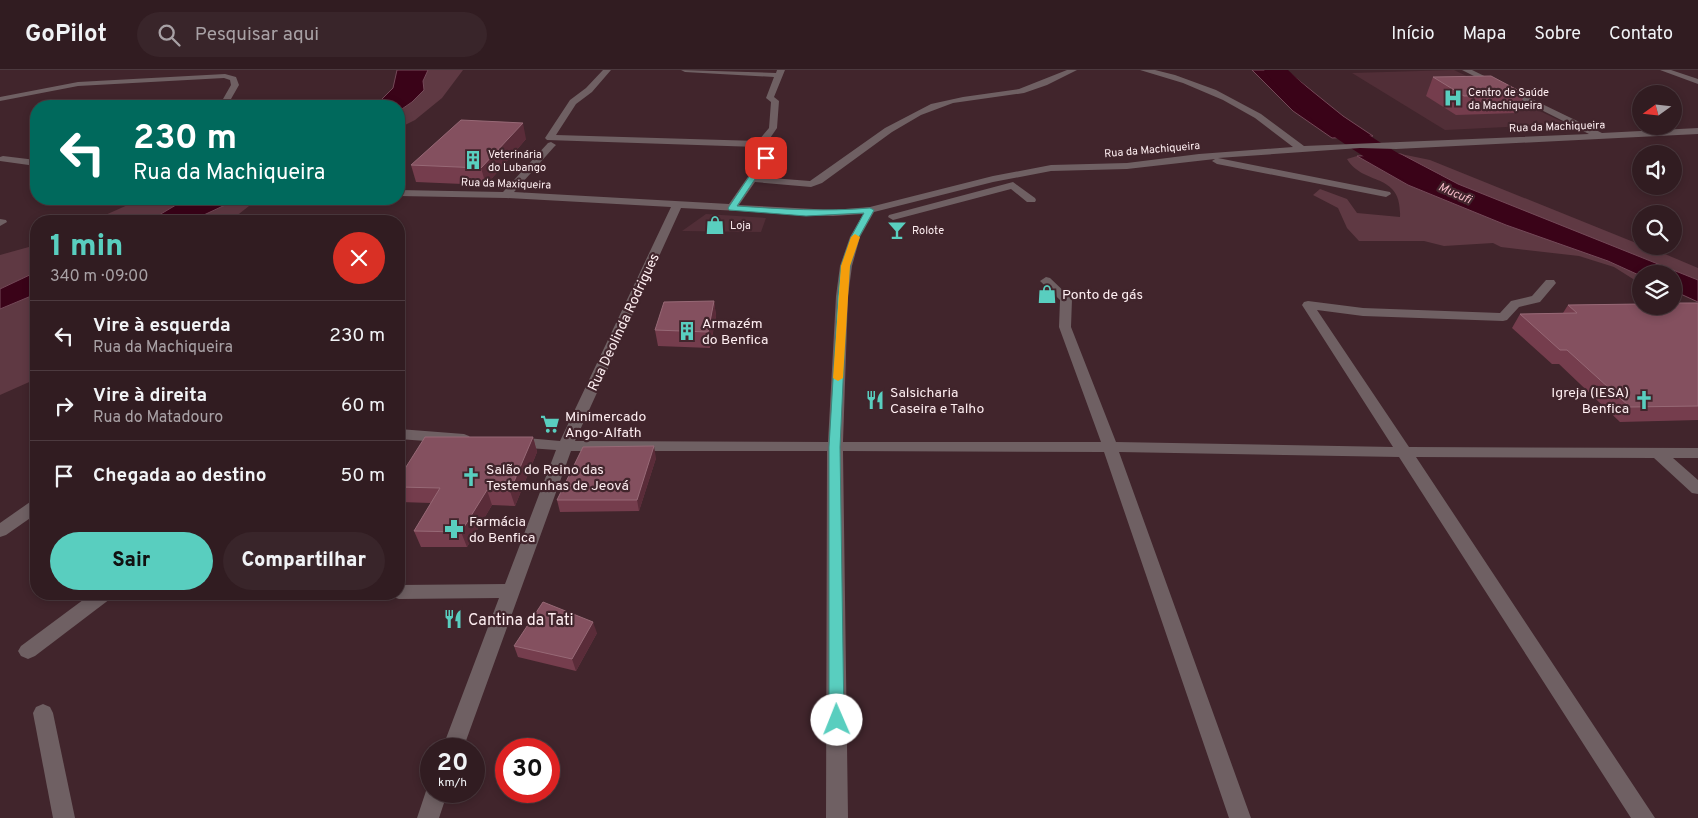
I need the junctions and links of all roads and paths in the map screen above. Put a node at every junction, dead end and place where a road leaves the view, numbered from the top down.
1 (607, 70) edge
2 (685, 70) edge
3 (1073, 70) edge
4 (1144, 70) edge
5 (1466, 70) edge
6 (1664, 70) edge
7 (780, 72) edge
8 (1698, 82) edge
9 (0, 99) edge
10 (226, 100) edge
11 (1698, 131) edge
12 (1600, 136) junction
13 (761, 144) junction
14 (551, 145) dead end
15 (1302, 149) junction
16 (1199, 157) junction
17 (1, 160) edge
18 (30, 162) edge
19 (753, 179) junction
20 (405, 193) edge
21 (1386, 194) dead end
22 (506, 195) junction
23 (613, 200) joint
24 (1031, 200) dead end
25 (678, 204) junction
26 (732, 208) junction
27 (870, 210) junction
28 (893, 217) dead end
29 (1046, 281) dead end
30 (1550, 283) dead end
31 (405, 434) edge
32 (477, 439) edge
33 (496, 441) edge
34 (565, 446) junction
35 (835, 447) junction
36 (1110, 447) junction
37 (1405, 452) junction
38 (1657, 452) junction
39 (1698, 453) edge
40 (1698, 489) edge
41 (30, 510) edge
42 (0, 531) edge
43 (510, 591) junction
44 (405, 592) edge
45 (96, 600) edge
46 (28, 651) dead end
47 (43, 713) dead end
48 (456, 738) edge
49 (433, 803) edge
50 (64, 818) edge
51 (428, 818) edge
52 (837, 818) edge
53 (1240, 818) edge
54 (1644, 818) edge

1 - 13 street
2 - 7 street
3 - 19 street
4 - 15 street
5 - 12 street
6 - 8 street
7 - 13 street
9 - 10 street
11 - 12 street, Rua da Machiqueira
12 - 15 street, Rua da Machiqueira
13 - 19 street
14 - 22 street
15 - 16 street, Rua da Machiqueira
16 - 21 street
16 - 27 street, Rua da Machiqueira
17 - 18 street
19 - 26 street
20 - 22 street, Rua da Maxiqueira
22 - 23 street, Rua da Maxiqueira
23 - 25 street, Rua da Machiqueira
24 - 28 street
25 - 26 street, Rua da Machiqueira
25 - 34 street, Rua Deolinda Rodrigues
26 - 27 street, Rua da Machiqueira
27 - 35 street
29 - 36 street
30 - 37 street
31 - 32 street
33 - 34 street
34 - 35 street
34 - 43 street, Rua Deolinda Rodrigues
35 - 36 street
35 - 52 street
36 - 37 street
36 - 53 street
37 - 38 street
37 - 54 street
38 - 39 street
38 - 40 street
41 - 42 street
43 - 44 street
43 - 48 street, Rua Deolinda Rodrigues
45 - 46 street
47 - 50 street
49 - 51 street

